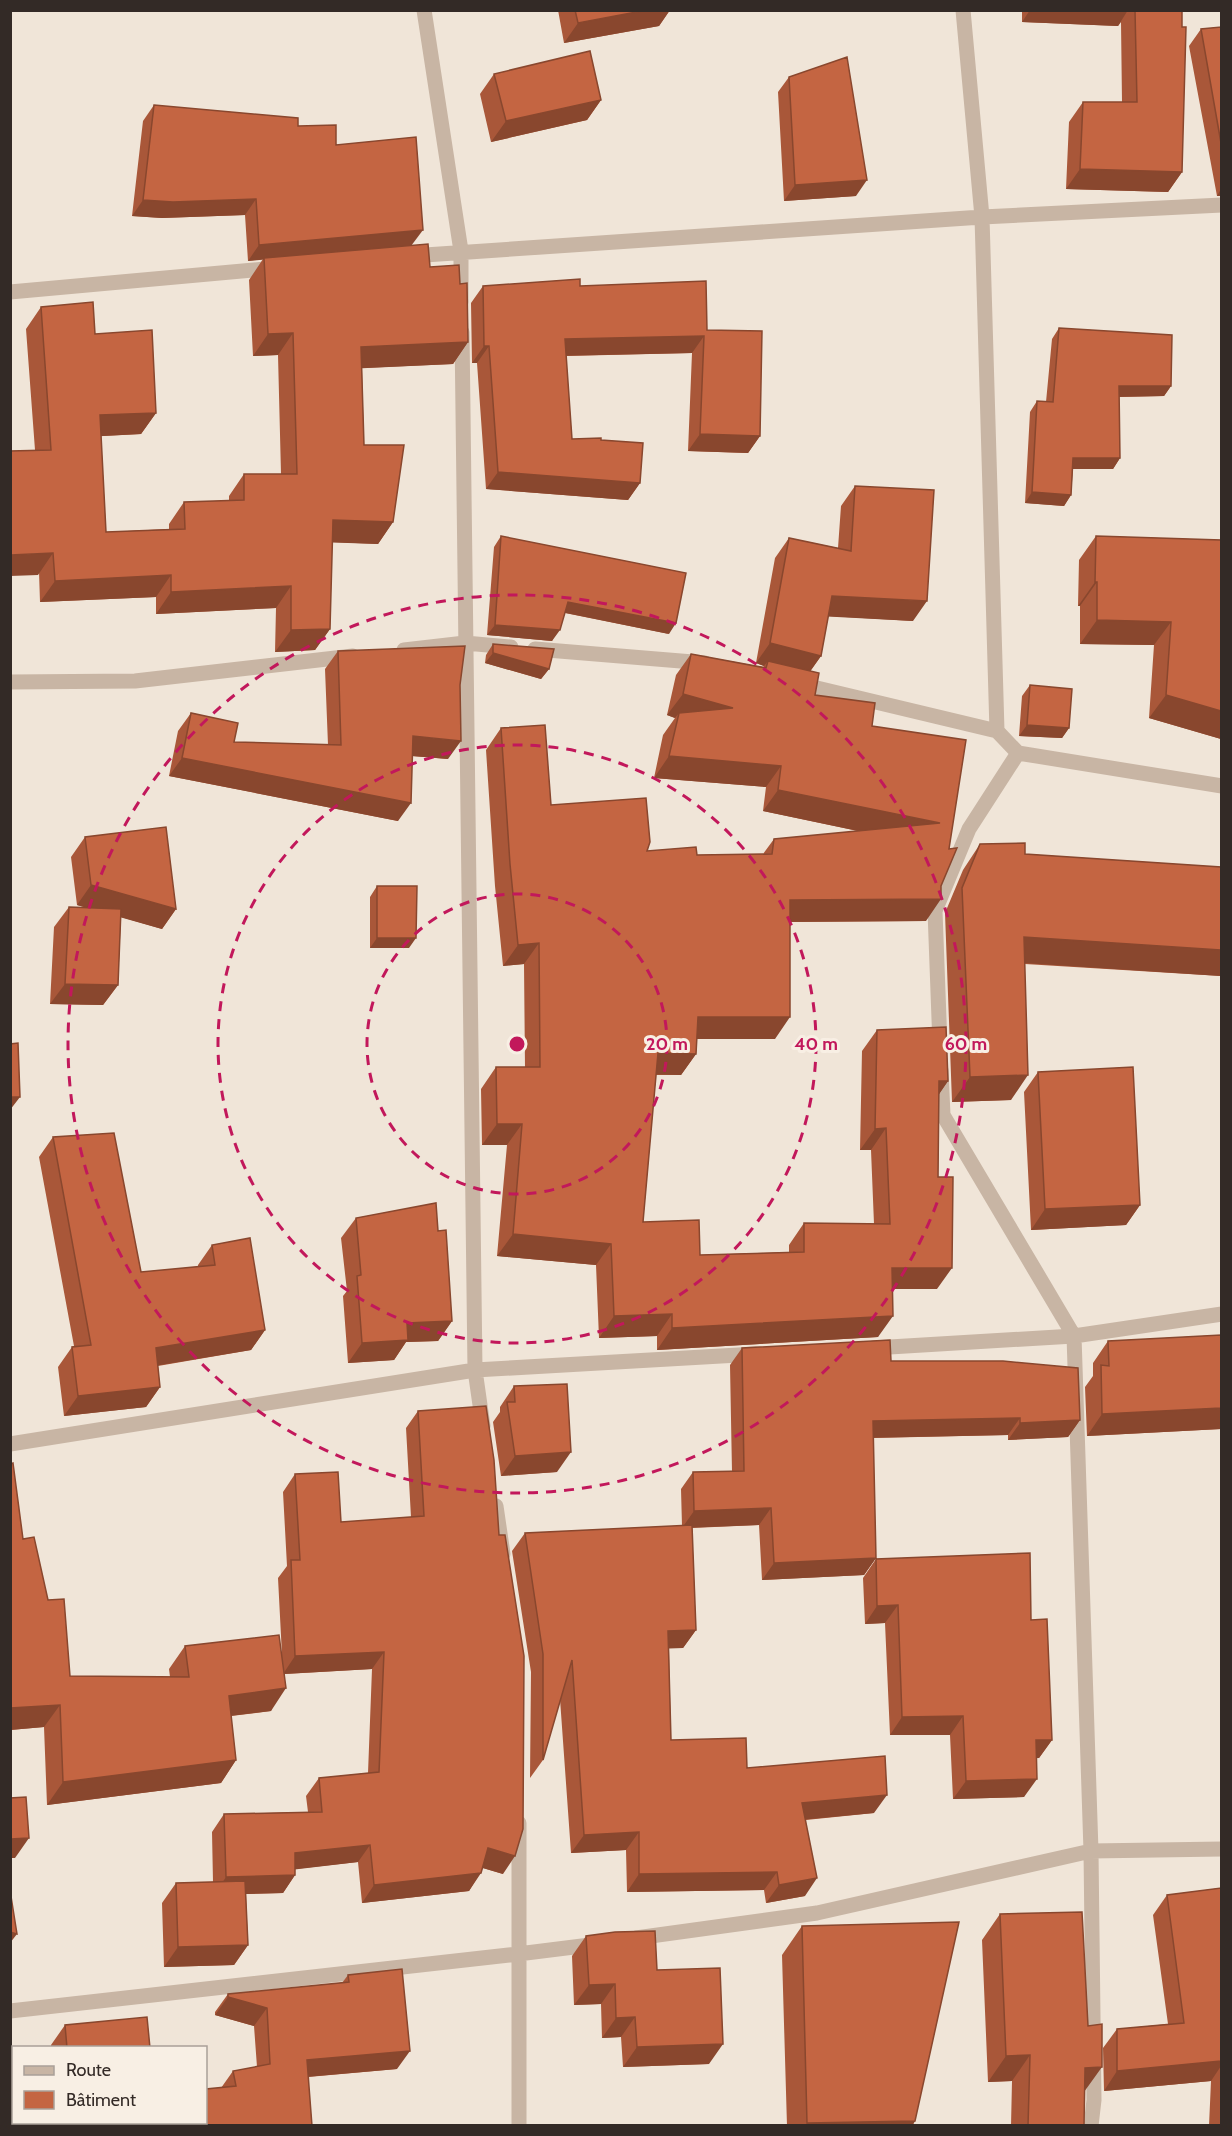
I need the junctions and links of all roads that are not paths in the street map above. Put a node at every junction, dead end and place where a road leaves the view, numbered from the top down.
1 (424, 10) edge
2 (963, 10) edge
3 (1221, 205) edge
4 (982, 217) junction
5 (461, 252) junction
6 (390, 258) edge
7 (295, 267) edge
8 (10, 292) edge
9 (465, 643) junction
10 (394, 651) edge
11 (371, 654) edge
12 (716, 664) edge
13 (784, 680) edge
14 (10, 682) edge
15 (998, 731) junction
16 (1018, 753) junction
17 (1221, 786) edge
18 (1221, 1314) edge
19 (1074, 1336) junction
20 (858, 1348) edge
21 (774, 1353) edge
22 (475, 1370) junction
23 (486, 1440) edge
24 (10, 1444) edge
25 (493, 1487) edge
26 (505, 1568) edge
27 (520, 1814) edge
28 (1221, 1849) edge
29 (1091, 1851) junction
30 (518, 1954) junction
31 (10, 2011) edge
32 (519, 2126) edge
33 (1091, 2126) edge

1 - 5 street
2 - 4 street
3 - 4 street
4 - 5 street
4 - 15 street
5 - 6 street
5 - 9 street
7 - 8 street
9 - 10 street
9 - 12 street
9 - 22 street
11 - 14 street
13 - 15 street
15 - 16 street
16 - 17 street
16 - 19 street
18 - 19 street
19 - 20 street
19 - 29 street
21 - 22 street
22 - 23 street
22 - 24 street
25 - 26 street
27 - 30 street
28 - 29 street
29 - 30 street
29 - 33 street
30 - 31 street
30 - 32 street

